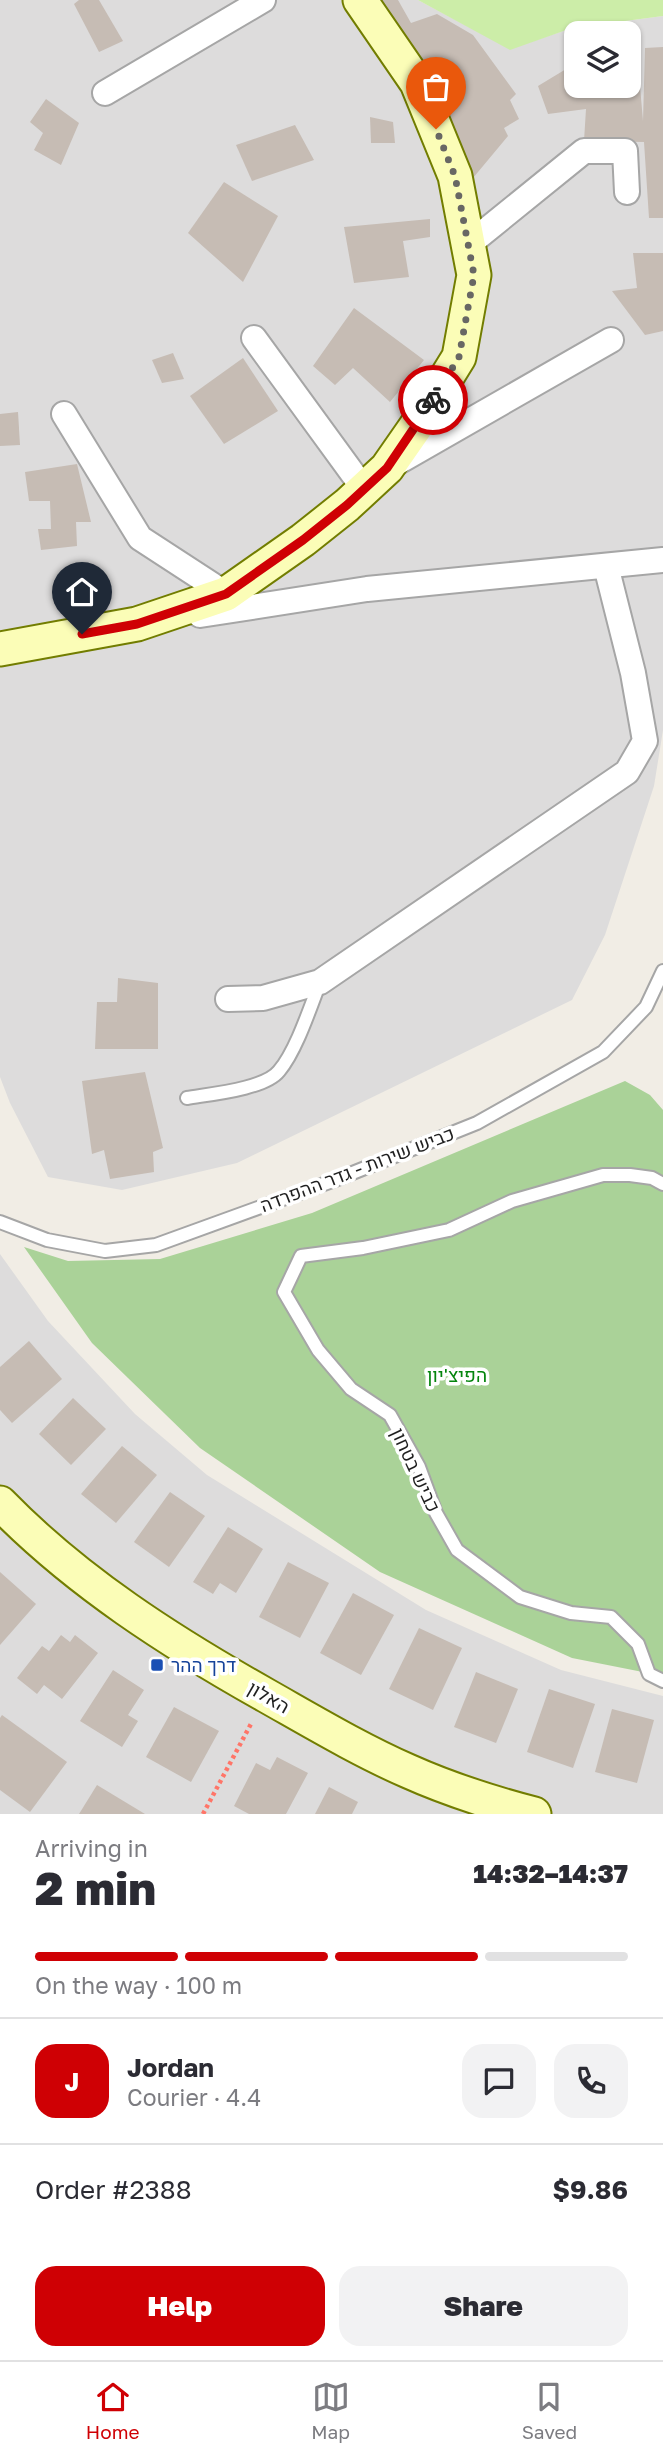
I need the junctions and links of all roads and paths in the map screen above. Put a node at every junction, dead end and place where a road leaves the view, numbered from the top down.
1 (263, 0) edge
2 (360, 0) edge
3 (105, 93) dead end
4 (627, 192) dead end
5 (468, 245) junction
6 (254, 338) dead end
7 (611, 340) dead end
8 (64, 414) dead end
9 (376, 479) junction
10 (663, 560) edge
11 (606, 566) junction
12 (226, 594) junction
13 (137, 624) junction
14 (0, 649) edge
15 (663, 971) edge
16 (320, 982) junction
17 (228, 999) dead end
18 (187, 1098) dead end
19 (663, 1184) edge
20 (0, 1222) edge
21 (0, 1503) edge
22 (663, 1681) edge
23 (266, 1695) junction
24 (203, 1814) edge
25 (534, 1814) edge

1 - 3 street
2 - 5 street
4 - 5 street
5 - 9 street
6 - 9 street
7 - 9 street
8 - 12 street
9 - 12 street
10 - 11 street
11 - 13 street
11 - 16 street
12 - 13 street
13 - 14 street
15 - 20 lane, כביש שירות - גדר ההפרדה
16 - 17 street
16 - 18 lane
19 - 22 lane, כביש בטחון
21 - 23 street, האלון
23 - 24 path
23 - 25 street, האלון

